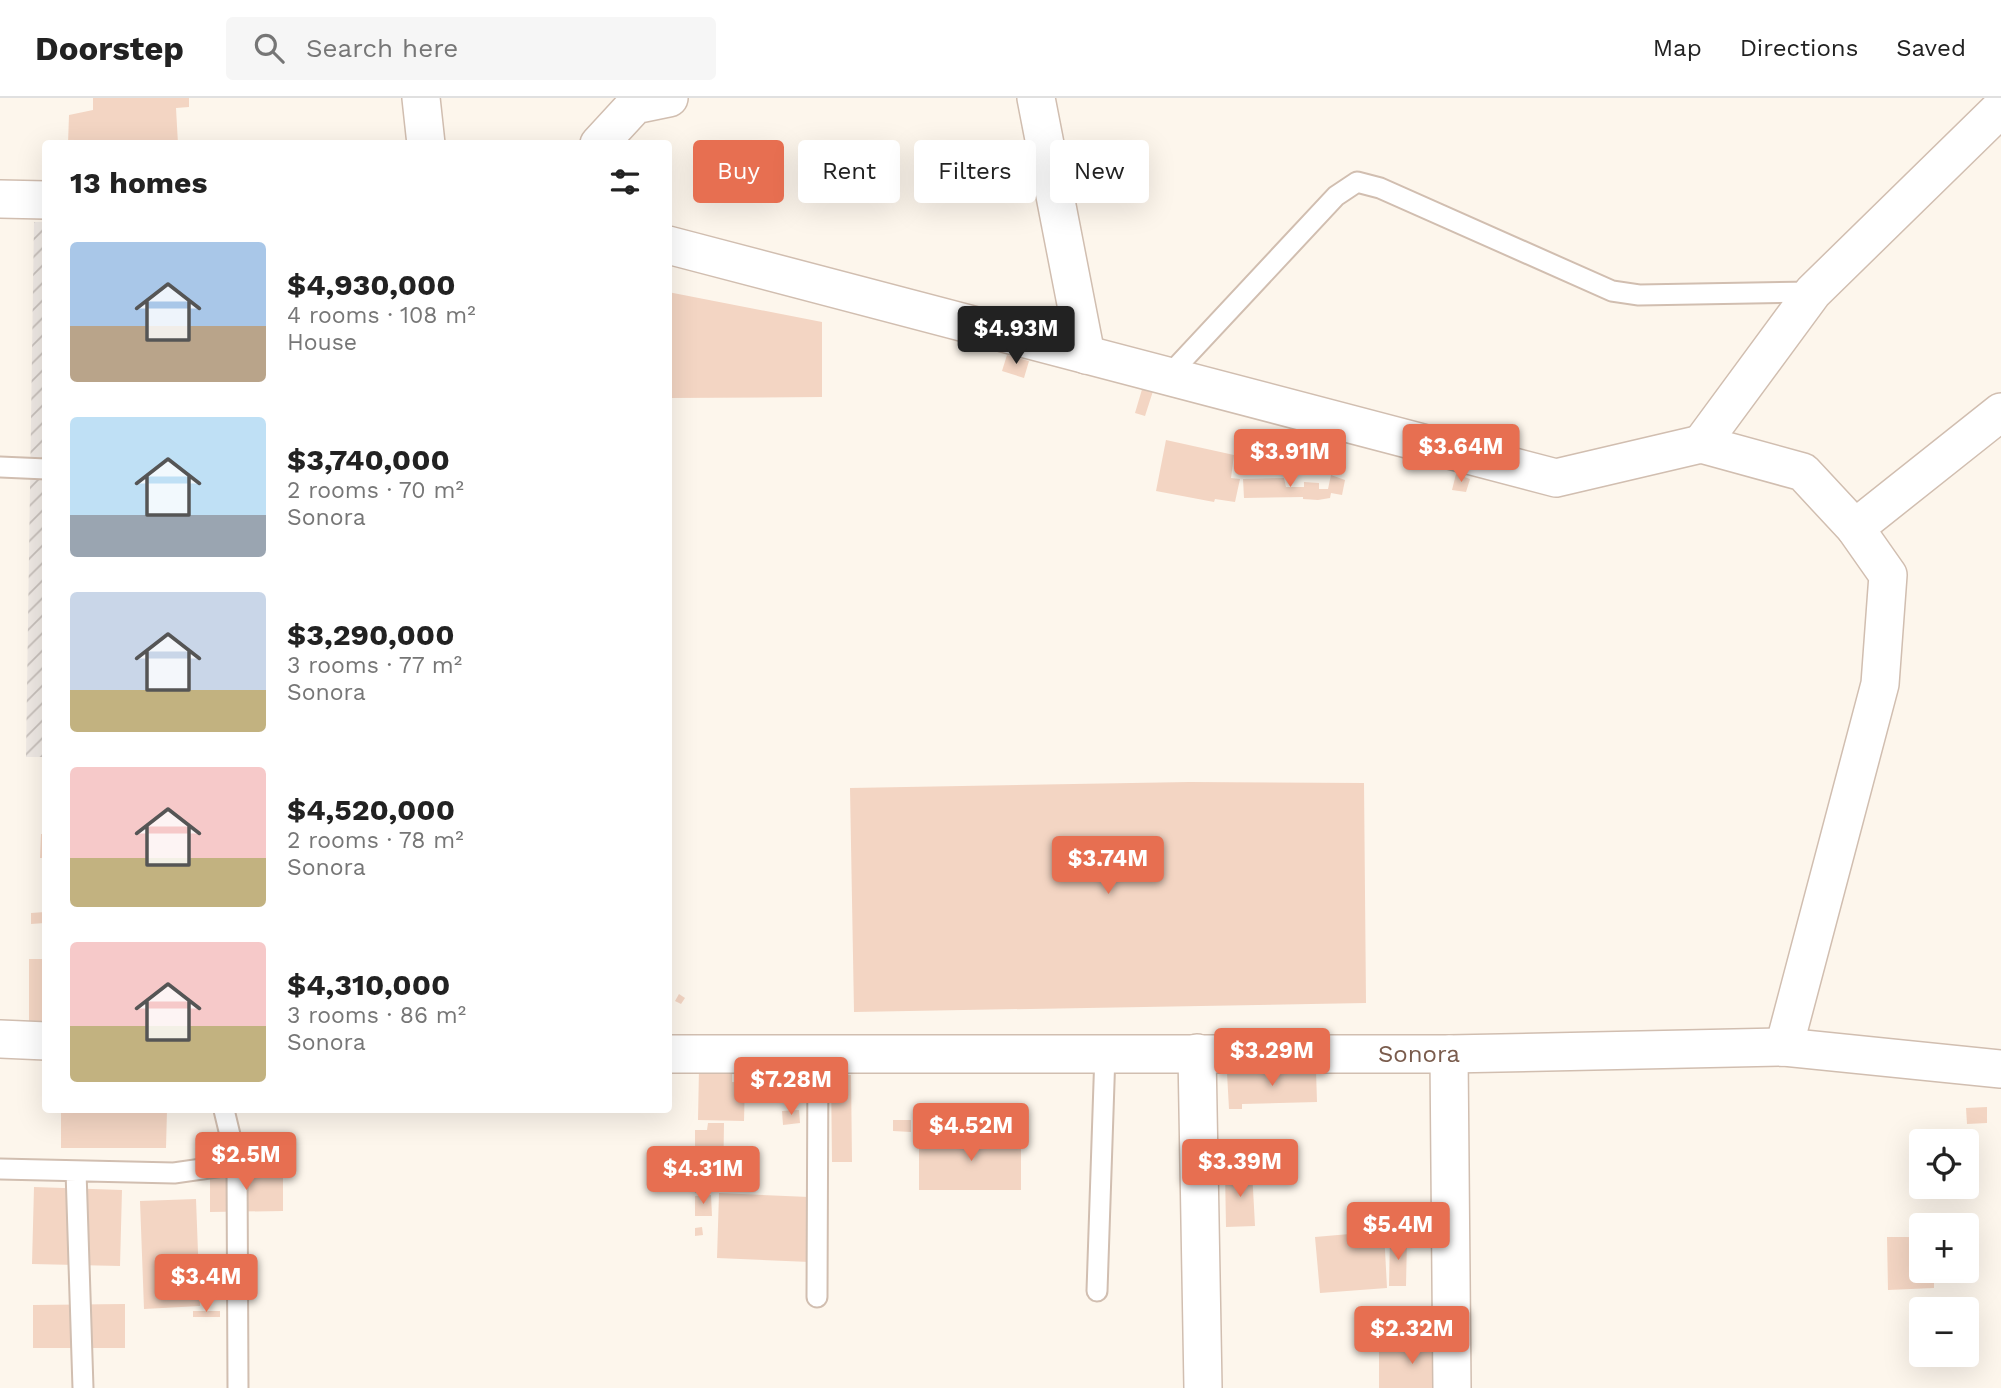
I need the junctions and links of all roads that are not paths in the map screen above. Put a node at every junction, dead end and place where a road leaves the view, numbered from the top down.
1 (421, 98) edge
2 (1036, 98) edge
3 (639, 100) edge
4 (2001, 108) edge
5 (426, 140) edge
6 (603, 140) edge
7 (0, 200) edge
8 (42, 200) edge
9 (672, 246) edge
10 (1813, 292) junction
11 (1086, 355) junction
12 (1168, 376) junction
13 (2001, 412) edge
14 (1701, 444) junction
15 (0, 467) edge
16 (42, 468) edge
17 (1855, 528) junction
18 (0, 1039) edge
19 (42, 1041) edge
20 (1784, 1047) junction
21 (1105, 1053) junction
22 (1197, 1053) junction
23 (672, 1054) edge
24 (818, 1054) junction
25 (1449, 1054) junction
26 (2001, 1069) edge
27 (225, 1113) edge
28 (237, 1164) junction
29 (0, 1169) edge
30 (76, 1171) junction
31 (1097, 1291) dead end
32 (817, 1297) dead end
33 (83, 1388) edge
34 (238, 1388) edge
35 (1203, 1388) edge
36 (1452, 1388) edge

1 - 5 street
2 - 11 street
3 - 6 street
4 - 10 street
7 - 8 street
9 - 11 street
10 - 12 lane
10 - 14 street
11 - 12 street
12 - 14 street
13 - 17 street
14 - 17 street
15 - 16 lane
17 - 20 street
18 - 19 street
20 - 25 street, Sonora
20 - 26 street, Sonora
21 - 22 street, Sonora
21 - 24 street, Sonora
21 - 31 lane
22 - 25 street, Sonora
22 - 35 street
23 - 24 street, Sonora
24 - 32 lane
25 - 36 street
27 - 28 lane
28 - 30 lane
28 - 34 lane
29 - 30 lane
30 - 33 lane

